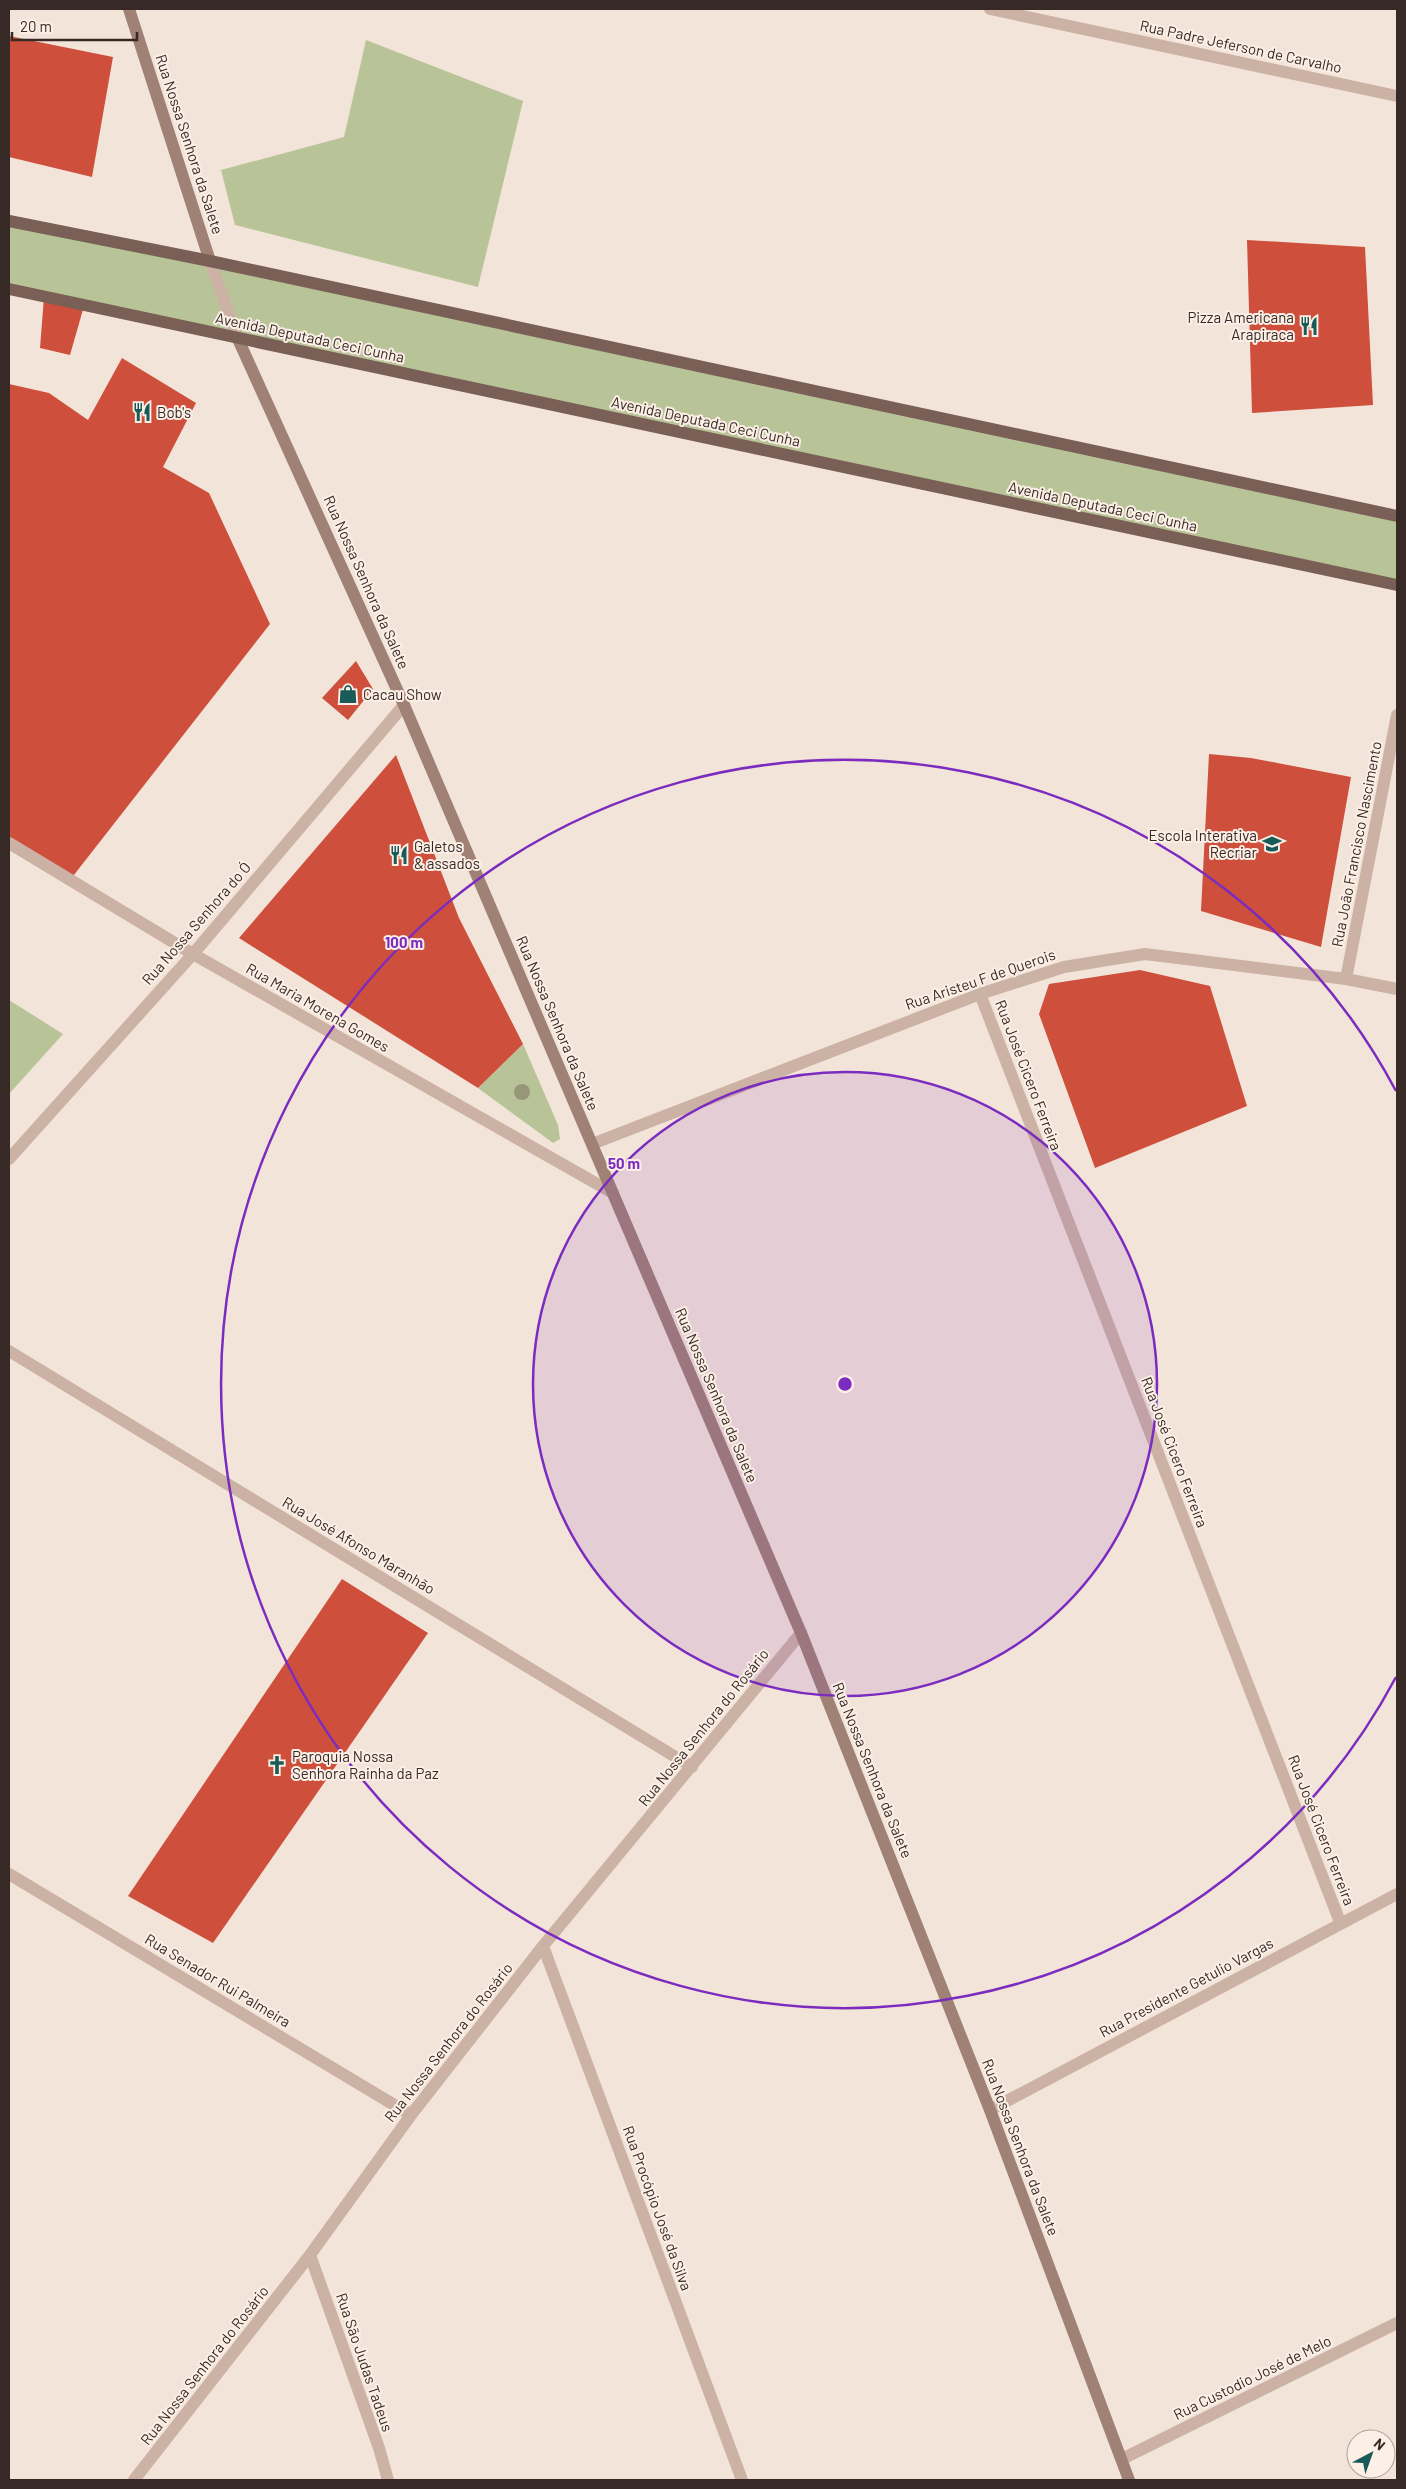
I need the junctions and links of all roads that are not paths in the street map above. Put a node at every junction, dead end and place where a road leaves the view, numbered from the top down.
1 (129, 9) edge
2 (990, 9) edge
3 (1397, 96) edge
4 (9, 221) edge
5 (210, 261) junction
6 (9, 289) edge
7 (238, 339) junction
8 (1397, 516) edge
9 (1397, 585) edge
10 (404, 704) junction
11 (1397, 715) edge
12 (9, 843) edge
13 (193, 954) junction
14 (1346, 979) junction
15 (1397, 989) edge
16 (980, 994) junction
17 (592, 1144) junction
18 (9, 1159) edge
19 (613, 1194) junction
20 (9, 1351) edge
21 (801, 1633) junction
22 (692, 1767) junction
23 (9, 1874) edge
24 (1397, 1894) edge
25 (1340, 1922) junction
26 (543, 1946) junction
27 (990, 2110) junction
28 (411, 2115) junction
29 (310, 2255) junction
30 (1397, 2323) edge
31 (1122, 2460) junction
32 (134, 2480) edge
33 (388, 2480) edge
34 (742, 2480) edge
35 (1129, 2480) edge

1 - 5 street, Rua Nossa Senhora da Salete
2 - 3 street, Rua Padre Jeferson de Carvalho
4 - 5 main road
5 - 7 street
5 - 8 main road
6 - 7 main road, Avenida Deputada Ceci Cunha
7 - 9 main road, Avenida Deputada Ceci Cunha
7 - 10 street, Rua Nossa Senhora da Salete
10 - 13 street, Rua Nossa Senhora do Ó
10 - 17 street, Rua Nossa Senhora da Salete
11 - 14 street, Rua João Francisco Nascimento
12 - 13 street, Rua Maria Morena Gomes
13 - 18 street, Rua Nossa Senhora do Ó
13 - 19 street, Rua Maria Morena Gomes
14 - 15 street, Rua Aristeu F de Querois
14 - 16 street, Rua Aristeu F de Querois
16 - 17 street, Rua Aristeu F de Querois
16 - 25 street, Rua José Cicero Ferreira
17 - 19 street, Rua Nossa Senhora da Salete
19 - 21 street, Rua Nossa Senhora da Salete
20 - 22 street, Rua José Afonso Maranhão
21 - 22 street, Rua Nossa Senhora do Rosário
21 - 27 street, Rua Nossa Senhora da Salete
22 - 26 street, Rua Nossa Senhora do Rosário
23 - 28 street, Rua Senador Rui Palmeira
24 - 25 street, Rua Presidente Getulio Vargas
25 - 27 street, Rua Presidente Getulio Vargas
26 - 28 street, Rua Nossa Senhora do Rosário
26 - 34 street, Rua Procópio José da Silva
27 - 31 street, Rua Nossa Senhora da Salete
28 - 29 street, Rua Nossa Senhora do Rosário
29 - 32 street, Rua Nossa Senhora do Rosário
29 - 33 street, Rua São Judas Tadeus
30 - 31 street, Rua Custodio José de Melo
31 - 35 street, Rua Nossa Senhora da Salete

